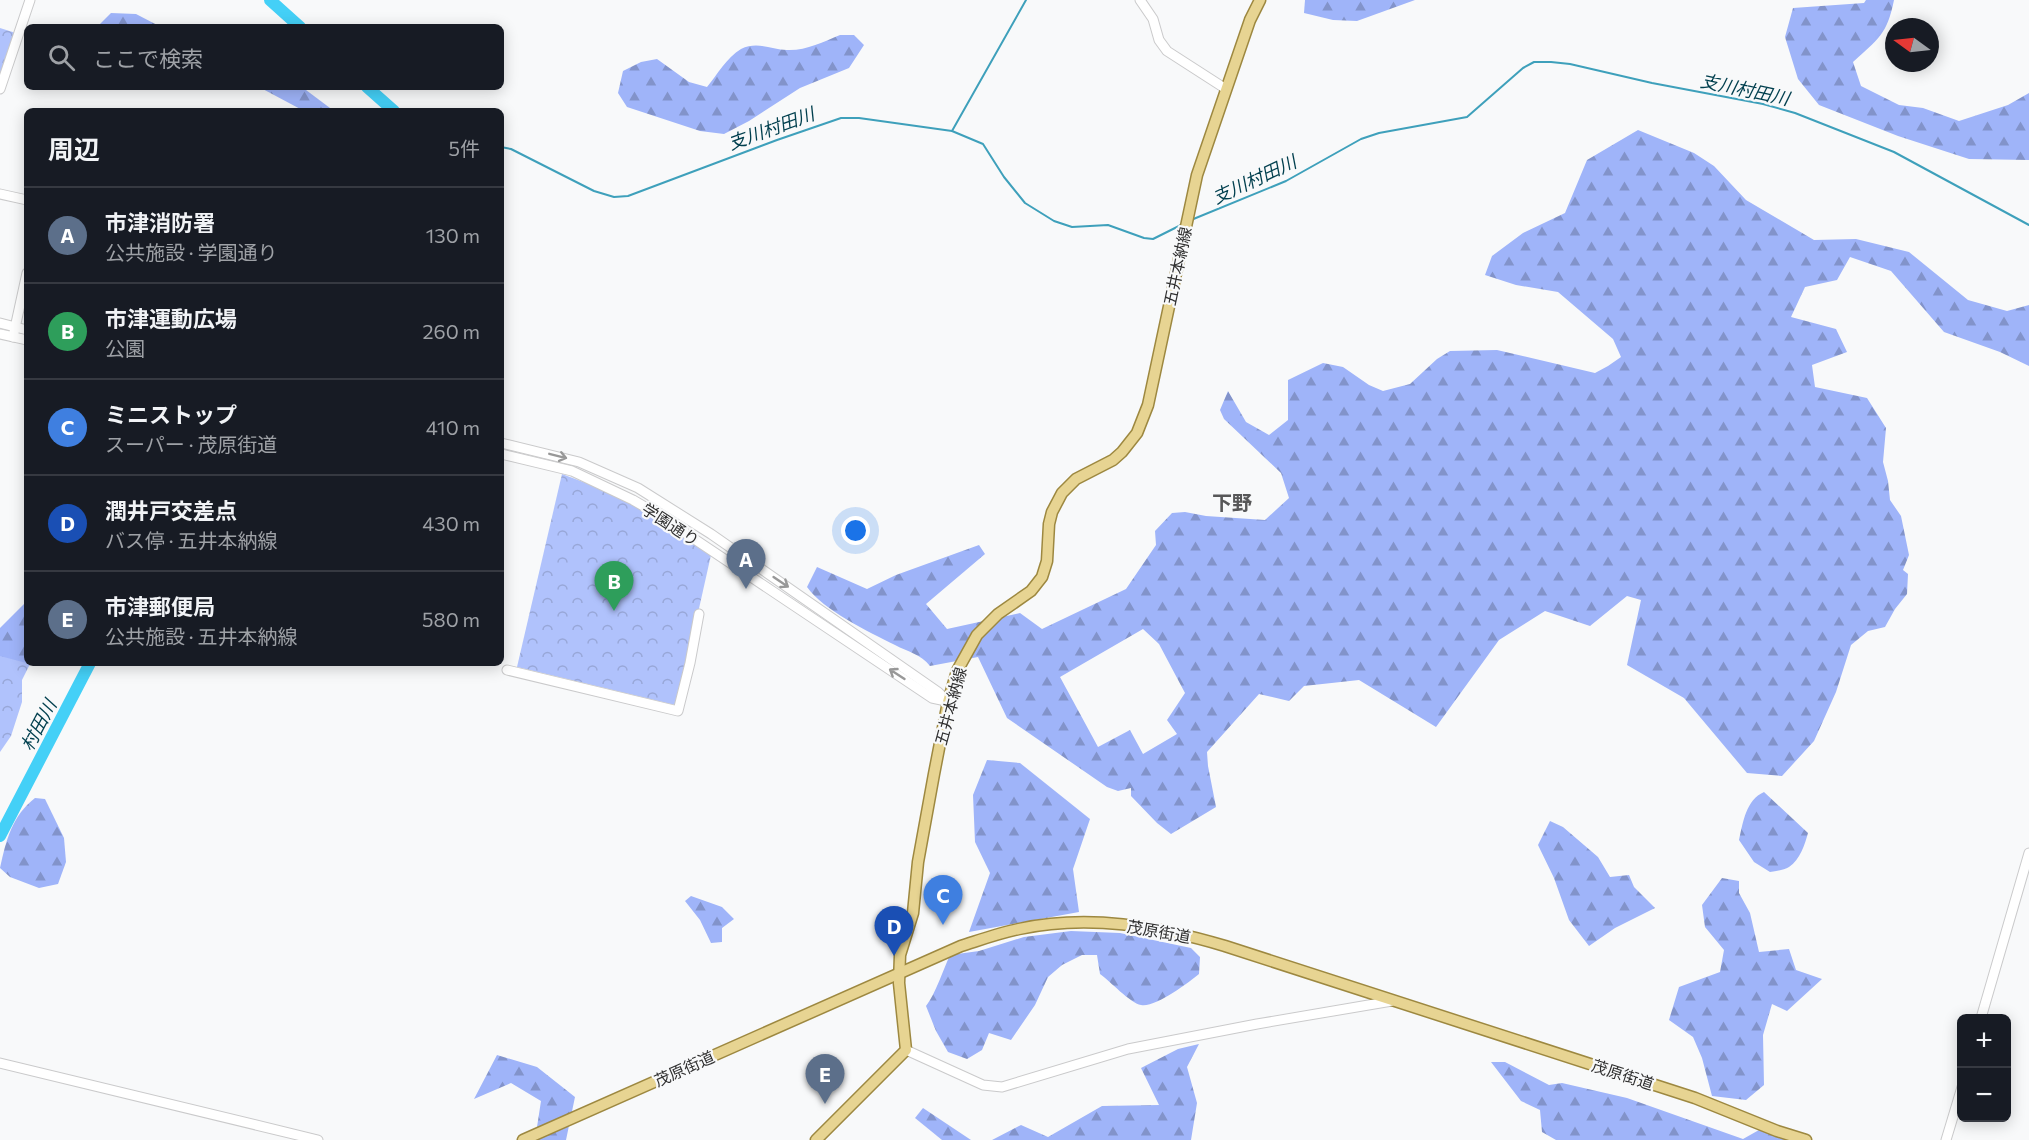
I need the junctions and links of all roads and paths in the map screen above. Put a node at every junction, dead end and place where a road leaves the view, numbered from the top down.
1 (30, 0) edge
2 (1140, 0) edge
3 (1260, 0) edge
4 (0, 89) edge
5 (1226, 89) junction
6 (0, 194) edge
7 (24, 199) edge
8 (24, 286) edge
9 (0, 323) edge
10 (15, 327) junction
11 (24, 329) edge
12 (0, 334) edge
13 (13, 337) junction
14 (24, 339) edge
15 (504, 444) edge
16 (504, 455) edge
17 (739, 554) junction
18 (732, 564) junction
19 (699, 614) dead end
20 (507, 670) dead end
21 (948, 702) junction
22 (2029, 853) edge
23 (900, 973) junction
24 (1392, 1001) junction
25 (1982, 1014) edge
26 (906, 1050) junction
27 (0, 1063) edge
28 (1957, 1104) edge
29 (318, 1140) edge
30 (522, 1140) edge
31 (816, 1140) edge
32 (1806, 1140) edge
33 (1946, 1140) edge

1 - 4 street
2 - 5 street
3 - 5 main road, 五井本納線
5 - 21 main road, 五井本納線
6 - 7 street
8 - 10 street
9 - 10 street
10 - 11 street
10 - 13 street
12 - 13 street
13 - 14 street
15 -> 17 street
16 - 18 street, 学園通り
17 - 18 street
17 -> 21 street
21 -> 18 street, 学園通り
19 - 20 street
21 - 23 main road, 五井本納線
22 - 25 street
23 - 24 main road, 茂原街道
23 - 26 main road, 五井本納線
23 - 30 main road, 茂原街道
24 - 26 street
24 - 32 main road, 茂原街道
26 - 31 main road
27 - 29 street
28 - 33 street

